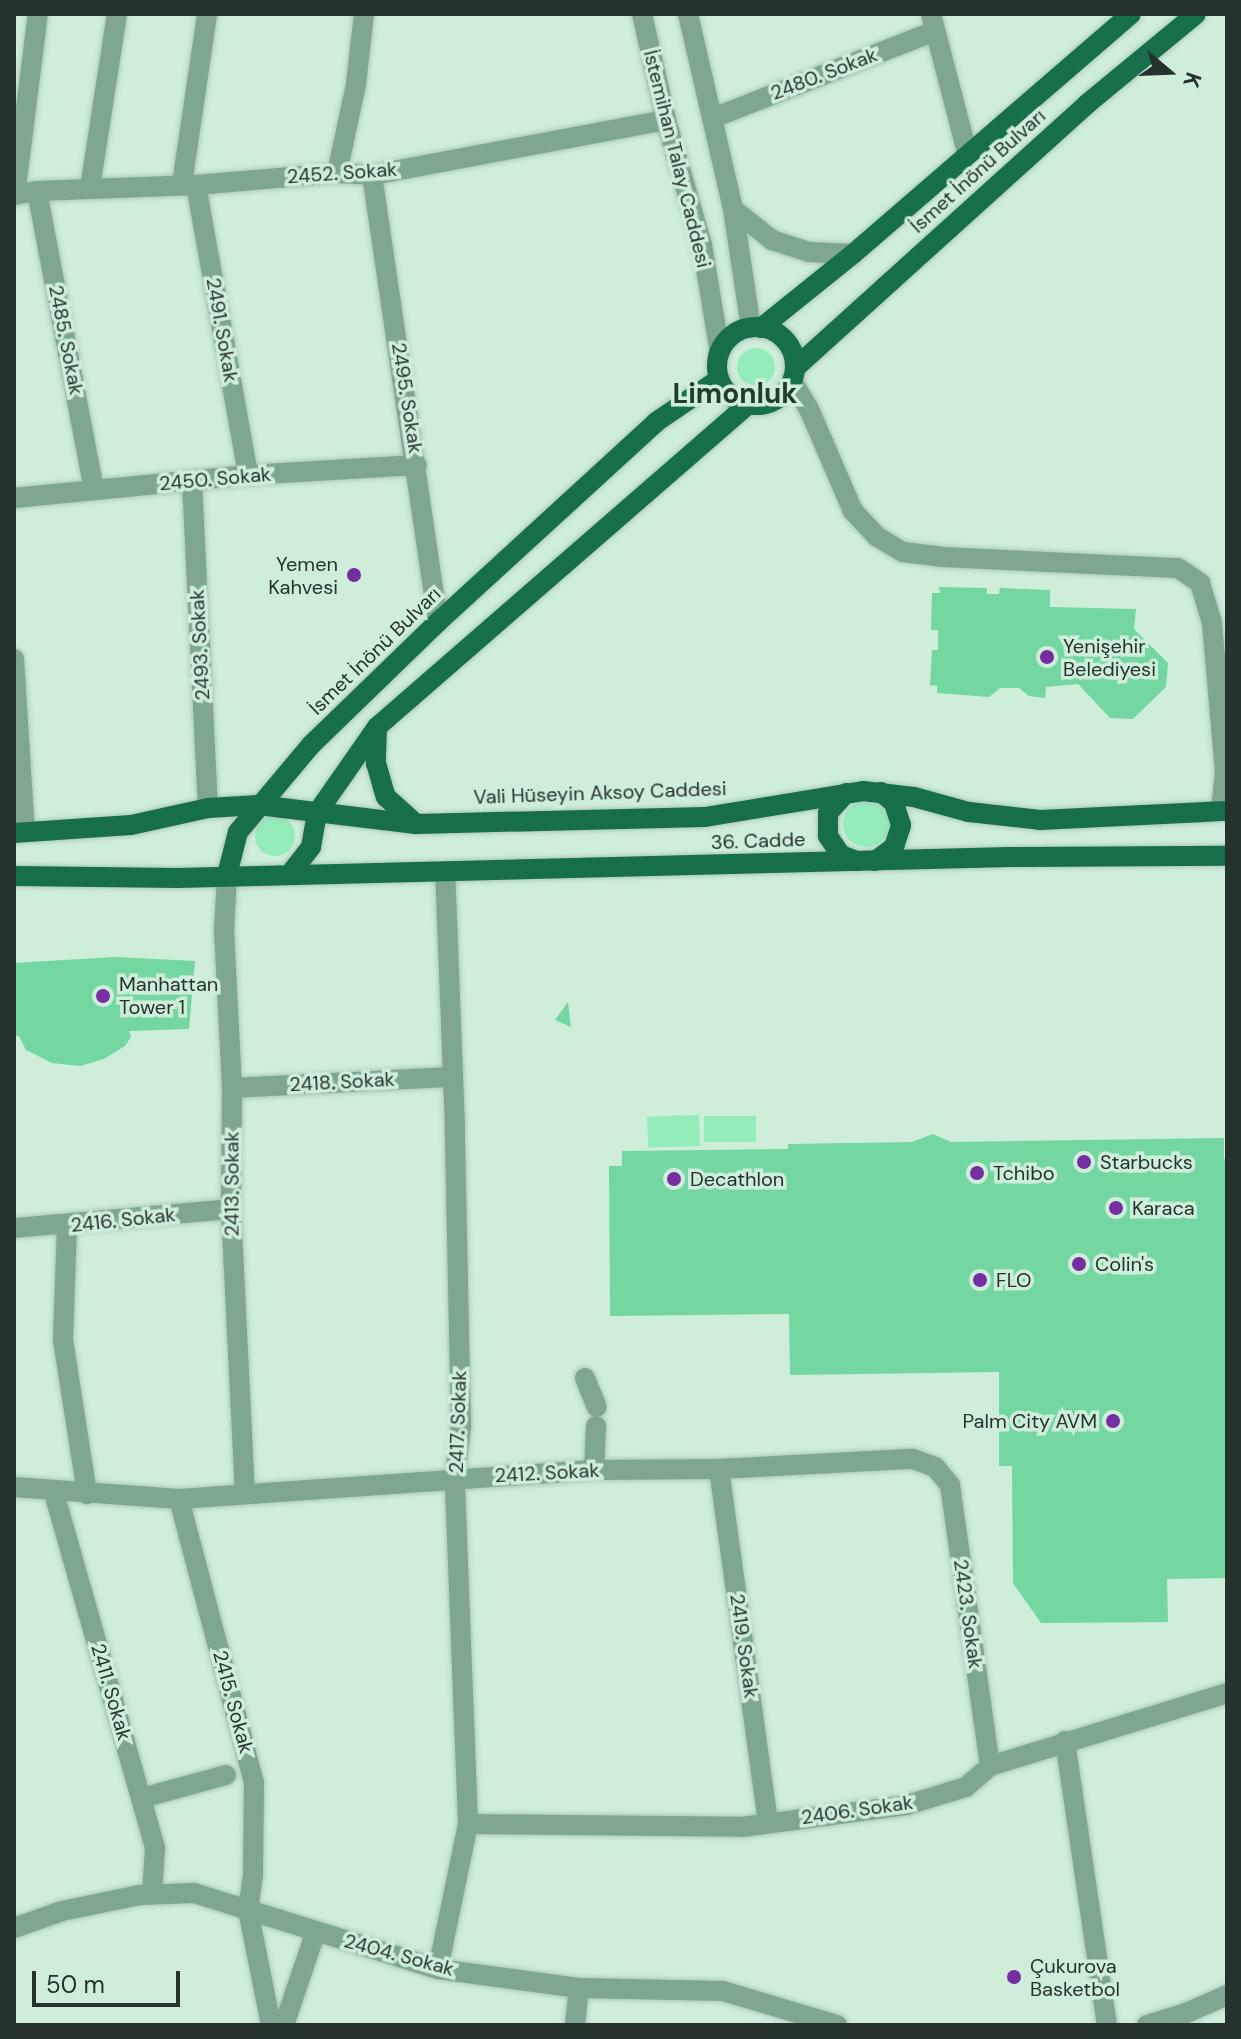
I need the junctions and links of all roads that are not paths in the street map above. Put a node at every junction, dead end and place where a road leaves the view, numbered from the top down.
1 (38, 14) edge
2 (117, 14) edge
3 (207, 14) edge
4 (364, 14) edge
5 (642, 14) edge
6 (688, 14) edge
7 (1131, 14) edge
8 (1196, 14) edge
9 (933, 22) edge
10 (713, 118) junction
11 (666, 120) junction
12 (967, 152) junction
13 (337, 173) junction
14 (372, 175) junction
15 (189, 185) junction
16 (90, 188) junction
17 (37, 191) junction
18 (14, 195) edge
19 (733, 209) junction
20 (853, 254) junction
21 (756, 328) junction
22 (720, 352) junction
23 (793, 375) junction
24 (719, 379) junction
25 (748, 405) junction
26 (417, 465) junction
27 (248, 475) junction
28 (192, 482) junction
29 (94, 489) junction
30 (14, 498) edge
31 (438, 622) junction
32 (14, 659) edge
33 (377, 727) junction
34 (881, 792) junction
35 (846, 793) junction
36 (258, 805) junction
37 (208, 808) junction
38 (1224, 811) edge
39 (317, 813) junction
40 (416, 824) junction
41 (19, 832) edge
42 (1227, 856) edge
43 (868, 862) junction
44 (445, 872) junction
45 (290, 874) junction
46 (227, 875) junction
47 (14, 876) edge
48 (452, 1077) junction
49 (232, 1088) junction
50 (231, 1209) junction
51 (67, 1225) junction
52 (14, 1228) edge
53 (585, 1378) dead end
54 (935, 1467) joint
55 (719, 1469) junction
56 (594, 1470) junction
57 (455, 1478) junction
58 (14, 1487) edge
59 (54, 1493) junction
60 (245, 1493) junction
61 (87, 1494) junction
62 (179, 1499) junction
63 (1227, 1693) edge
64 (1065, 1741) junction
65 (990, 1766) junction
66 (226, 1775) dead end
67 (142, 1798) junction
68 (768, 1822) junction
69 (468, 1824) junction
70 (152, 1893) junction
71 (248, 1910) junction
72 (14, 1928) edge
73 (316, 1931) junction
74 (438, 1969) junction
75 (579, 1988) junction
76 (1227, 1995) edge
77 (271, 2025) edge
78 (284, 2025) edge
79 (575, 2025) edge
80 (837, 2025) edge
81 (1107, 2025) edge
82 (1147, 2025) edge

1 - 18 street
2 - 16 street
3 - 15 street, 2491. Sokak
4 - 13 street
5 - 11 street, İstemihan Talay Caddesi
6 - 10 street, İstemihan Talay Caddesi
7 - 12 main road, İsmet İnönü Bulvarı
8 - 23 main road, İsmet İnönü Bulvarı
9 - 10 street, 2480. Sokak
9 - 12 street
10 - 19 street, İstemihan Talay Caddesi
11 - 14 street, 2452. Sokak
11 - 22 street, İstemihan Talay Caddesi
12 - 20 main road, İsmet İnönü Bulvarı
13 - 14 street, 2452. Sokak
13 - 15 street, 2452. Sokak
14 - 26 street, 2495. Sokak
15 - 16 street, 2452. Sokak
15 - 27 street, 2491. Sokak
16 - 17 street, 2452. Sokak
17 - 18 street, 2452. Sokak
17 - 29 street, 2485. Sokak
19 - 20 street
19 - 21 street, İstemihan Talay Caddesi
20 - 21 main road, İsmet İnönü Bulvarı
21 - 22 main road
21 - 23 main road
22 - 24 main road
23 - 25 main road
23 - 38 street
24 - 25 main road
24 - 31 main road, İsmet İnönü Bulvarı
25 - 33 main road
26 - 27 street, 2450. Sokak
26 - 31 street, 2495. Sokak
27 - 28 street, 2450. Sokak
28 - 29 street, 2450. Sokak
28 - 37 street, 2493. Sokak
29 - 30 street, 2450. Sokak
31 - 36 main road, İsmet İnönü Bulvarı
32 - 41 street
33 - 39 main road
33 - 40 main road
34 - 35 main road, Vali Hüseyin Aksoy Caddesi
34 - 38 main road, Vali Hüseyin Aksoy Caddesi
34 - 43 main road
35 - 40 main road, Vali Hüseyin Aksoy Caddesi
35 - 43 main road
36 - 37 main road
36 - 39 main road, Vali Hüseyin Aksoy Caddesi
36 - 46 main road, İsmet İnönü Bulvarı
37 - 41 main road
39 - 40 main road, Vali Hüseyin Aksoy Caddesi
39 - 45 main road
42 - 43 main road, 36. Cadde
43 - 44 main road, 36. Cadde
44 - 45 main road, 36. Cadde
44 - 48 street, 2417. Sokak
45 - 46 main road
46 - 47 main road
46 - 49 street, 2413. Sokak
48 - 49 street, 2418. Sokak
48 - 57 street, 2417. Sokak
49 - 50 street, 2413. Sokak
50 - 51 street, 2416. Sokak
50 - 60 street, 2413. Sokak
51 - 52 street, 2416. Sokak
51 - 61 street
53 - 56 street
54 - 55 street, 2412. Sokak
54 - 65 street, 2423. Sokak
55 - 56 street, 2412. Sokak
55 - 68 street, 2419. Sokak
56 - 57 street, 2412. Sokak
57 - 60 street, 2412. Sokak
57 - 69 street, 2417. Sokak
58 - 59 street, 2412. Sokak
59 - 61 street, 2412. Sokak
59 - 67 street, 2411. Sokak
60 - 62 street, 2412. Sokak
61 - 62 street, 2412. Sokak
62 - 71 street, 2415. Sokak
63 - 64 street, 2406. Sokak
64 - 65 street, 2406. Sokak
64 - 81 street
65 - 68 street, 2406. Sokak
66 - 67 street
67 - 70 street, 2411. Sokak
68 - 69 street, 2406. Sokak
69 - 74 street, 2417. Sokak
70 - 71 street, 2404. Sokak
70 - 72 street, 2404. Sokak
71 - 73 street, 2404. Sokak
71 - 77 street, 2415. Sokak
73 - 74 street, 2404. Sokak
73 - 78 street
74 - 75 street, 2404. Sokak
75 - 79 street
75 - 80 street, 2404. Sokak
76 - 82 street

